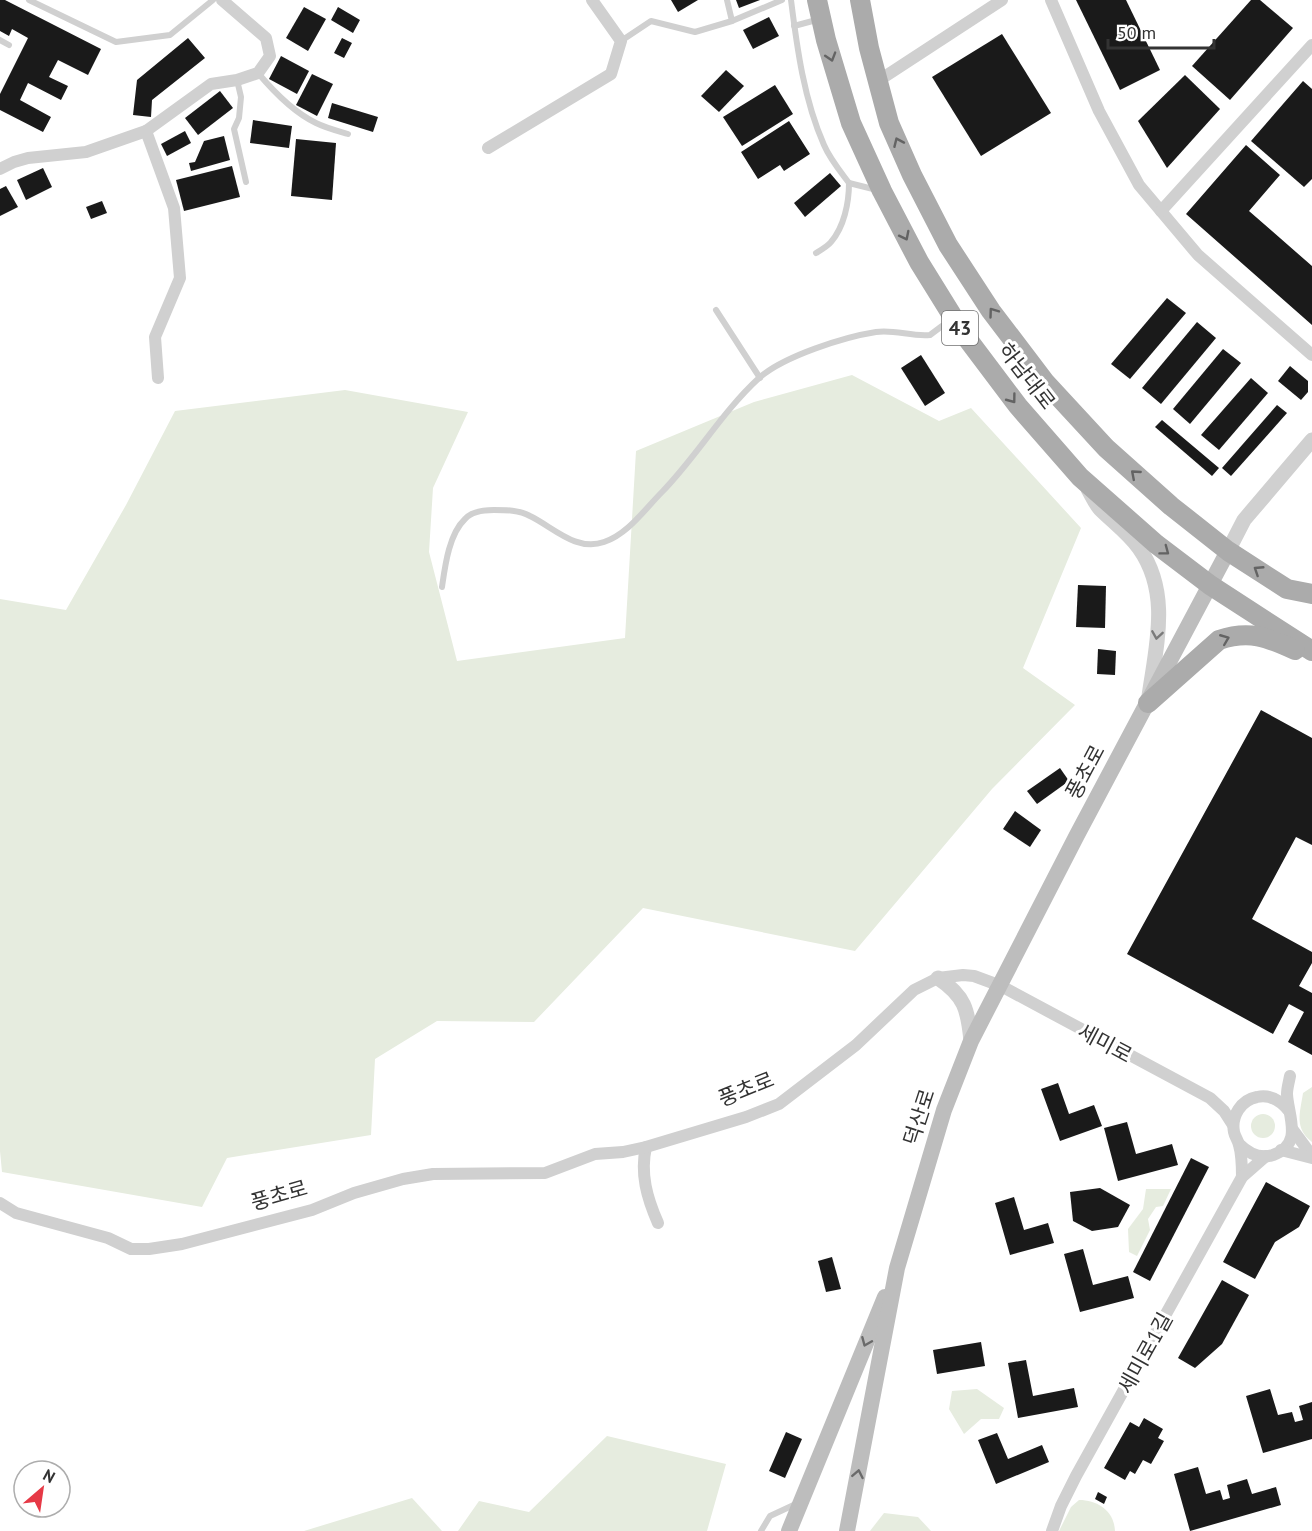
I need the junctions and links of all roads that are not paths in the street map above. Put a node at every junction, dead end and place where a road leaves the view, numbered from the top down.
1 (29, 0) edge
2 (213, 0) edge
3 (222, 0) edge
4 (592, 0) edge
5 (727, 0) edge
6 (782, 0) edge
7 (791, 0) edge
8 (860, 0) edge
9 (1002, 0) edge
10 (1051, 0) edge
11 (819, 9) edge
12 (732, 21) junction
13 (794, 26) junction
14 (0, 40) edge
15 (621, 41) junction
16 (9, 45) dead end
17 (1309, 54) edge
18 (258, 73) junction
19 (237, 80) junction
20 (878, 81) junction
21 (146, 131) junction
22 (348, 134) dead end
23 (488, 148) dead end
24 (0, 169) edge
25 (246, 182) dead end
26 (849, 183) junction
27 (882, 191) junction
28 (1161, 211) junction
29 (816, 253) dead end
30 (716, 310) dead end
31 (947, 320) junction
32 (938, 333) dead end
33 (1312, 355) edge
34 (158, 378) dead end
35 (760, 378) junction
36 (1312, 440) edge
37 (1080, 477) junction
38 (1228, 552) junction
39 (1210, 585) junction
40 (442, 586) dead end
41 (1310, 595) edge
42 (1279, 628) junction
43 (1312, 641) edge
44 (1312, 651) edge
45 (1312, 658) edge
46 (1148, 703) junction
47 (938, 978) junction
48 (1001, 986) junction
49 (971, 1041) junction
50 (1266, 1096) junction
51 (1210, 1098) junction
52 (1247, 1101) junction
53 (1289, 1111) junction
54 (1233, 1125) junction
55 (1293, 1130) junction
56 (1239, 1144) junction
57 (645, 1147) junction
58 (1281, 1150) junction
59 (1266, 1156) junction
60 (1312, 1157) edge
61 (1242, 1177) junction
62 (0, 1203) edge
63 (658, 1223) dead end
64 (897, 1269) junction
65 (801, 1501) junction
66 (761, 1531) edge
67 (789, 1531) edge
68 (847, 1531) edge
69 (1052, 1531) edge

1 - 2 lane
3 - 18 street
4 - 15 street
5 - 12 lane
6 - 12 lane
7 - 13 lane
8 - 20 main road, 하남대로 / 43
9 - 20 street
10 - 28 street
11 - 13 lane
11 -> 27 main road, 하남대로 / 43
12 - 15 lane
13 - 26 lane
14 - 16 lane
15 - 23 street
17 - 28 street
18 - 19 street
18 - 22 lane
19 - 21 street
19 - 25 lane
38 -> 20 main road, 하남대로 / 43
21 - 24 street
21 - 34 street
26 - 27 lane
26 - 29 lane
27 -> 31 main road, 하남대로 / 43
28 - 33 street
30 - 35 lane
31 - 32 lane
31 - 35 lane
31 -> 37 main road, 하남대로 / 43
35 - 40 lane
36 - 38 street
37 -> 39 main road, 하남대로 / 43
37 -> 46 street
38 - 39 main road, 풍초로
41 -> 38 main road, 하남대로 / 43
39 - 42 main road, 하남대로 / 43
39 - 46 main road, 풍초로
42 - 43 lane
42 - 44 main road, 하남대로 / 43
46 -> 45 main road
46 - 48 main road, 풍초로
47 - 48 street, 풍초로
47 - 49 street
47 - 57 street, 풍초로
48 - 49 main road, 덕산로
48 - 51 street, 세미로
49 - 64 main road, 덕산로
50 - 52 street
50 - 53 street
50 - 53 street
51 - 52 street
51 - 54 street
52 - 54 street
53 - 55 street
54 - 56 street
55 - 58 street
55 - 60 street
56 - 59 street
56 - 61 street
57 - 62 street, 풍초로
57 - 63 street
58 - 59 street
58 - 60 street
59 - 61 street
61 - 69 street, 세미로1길
64 -> 65 main road, 덕산로
68 -> 64 main road, 덕산로
65 - 66 lane
65 - 67 main road, 덕산로

